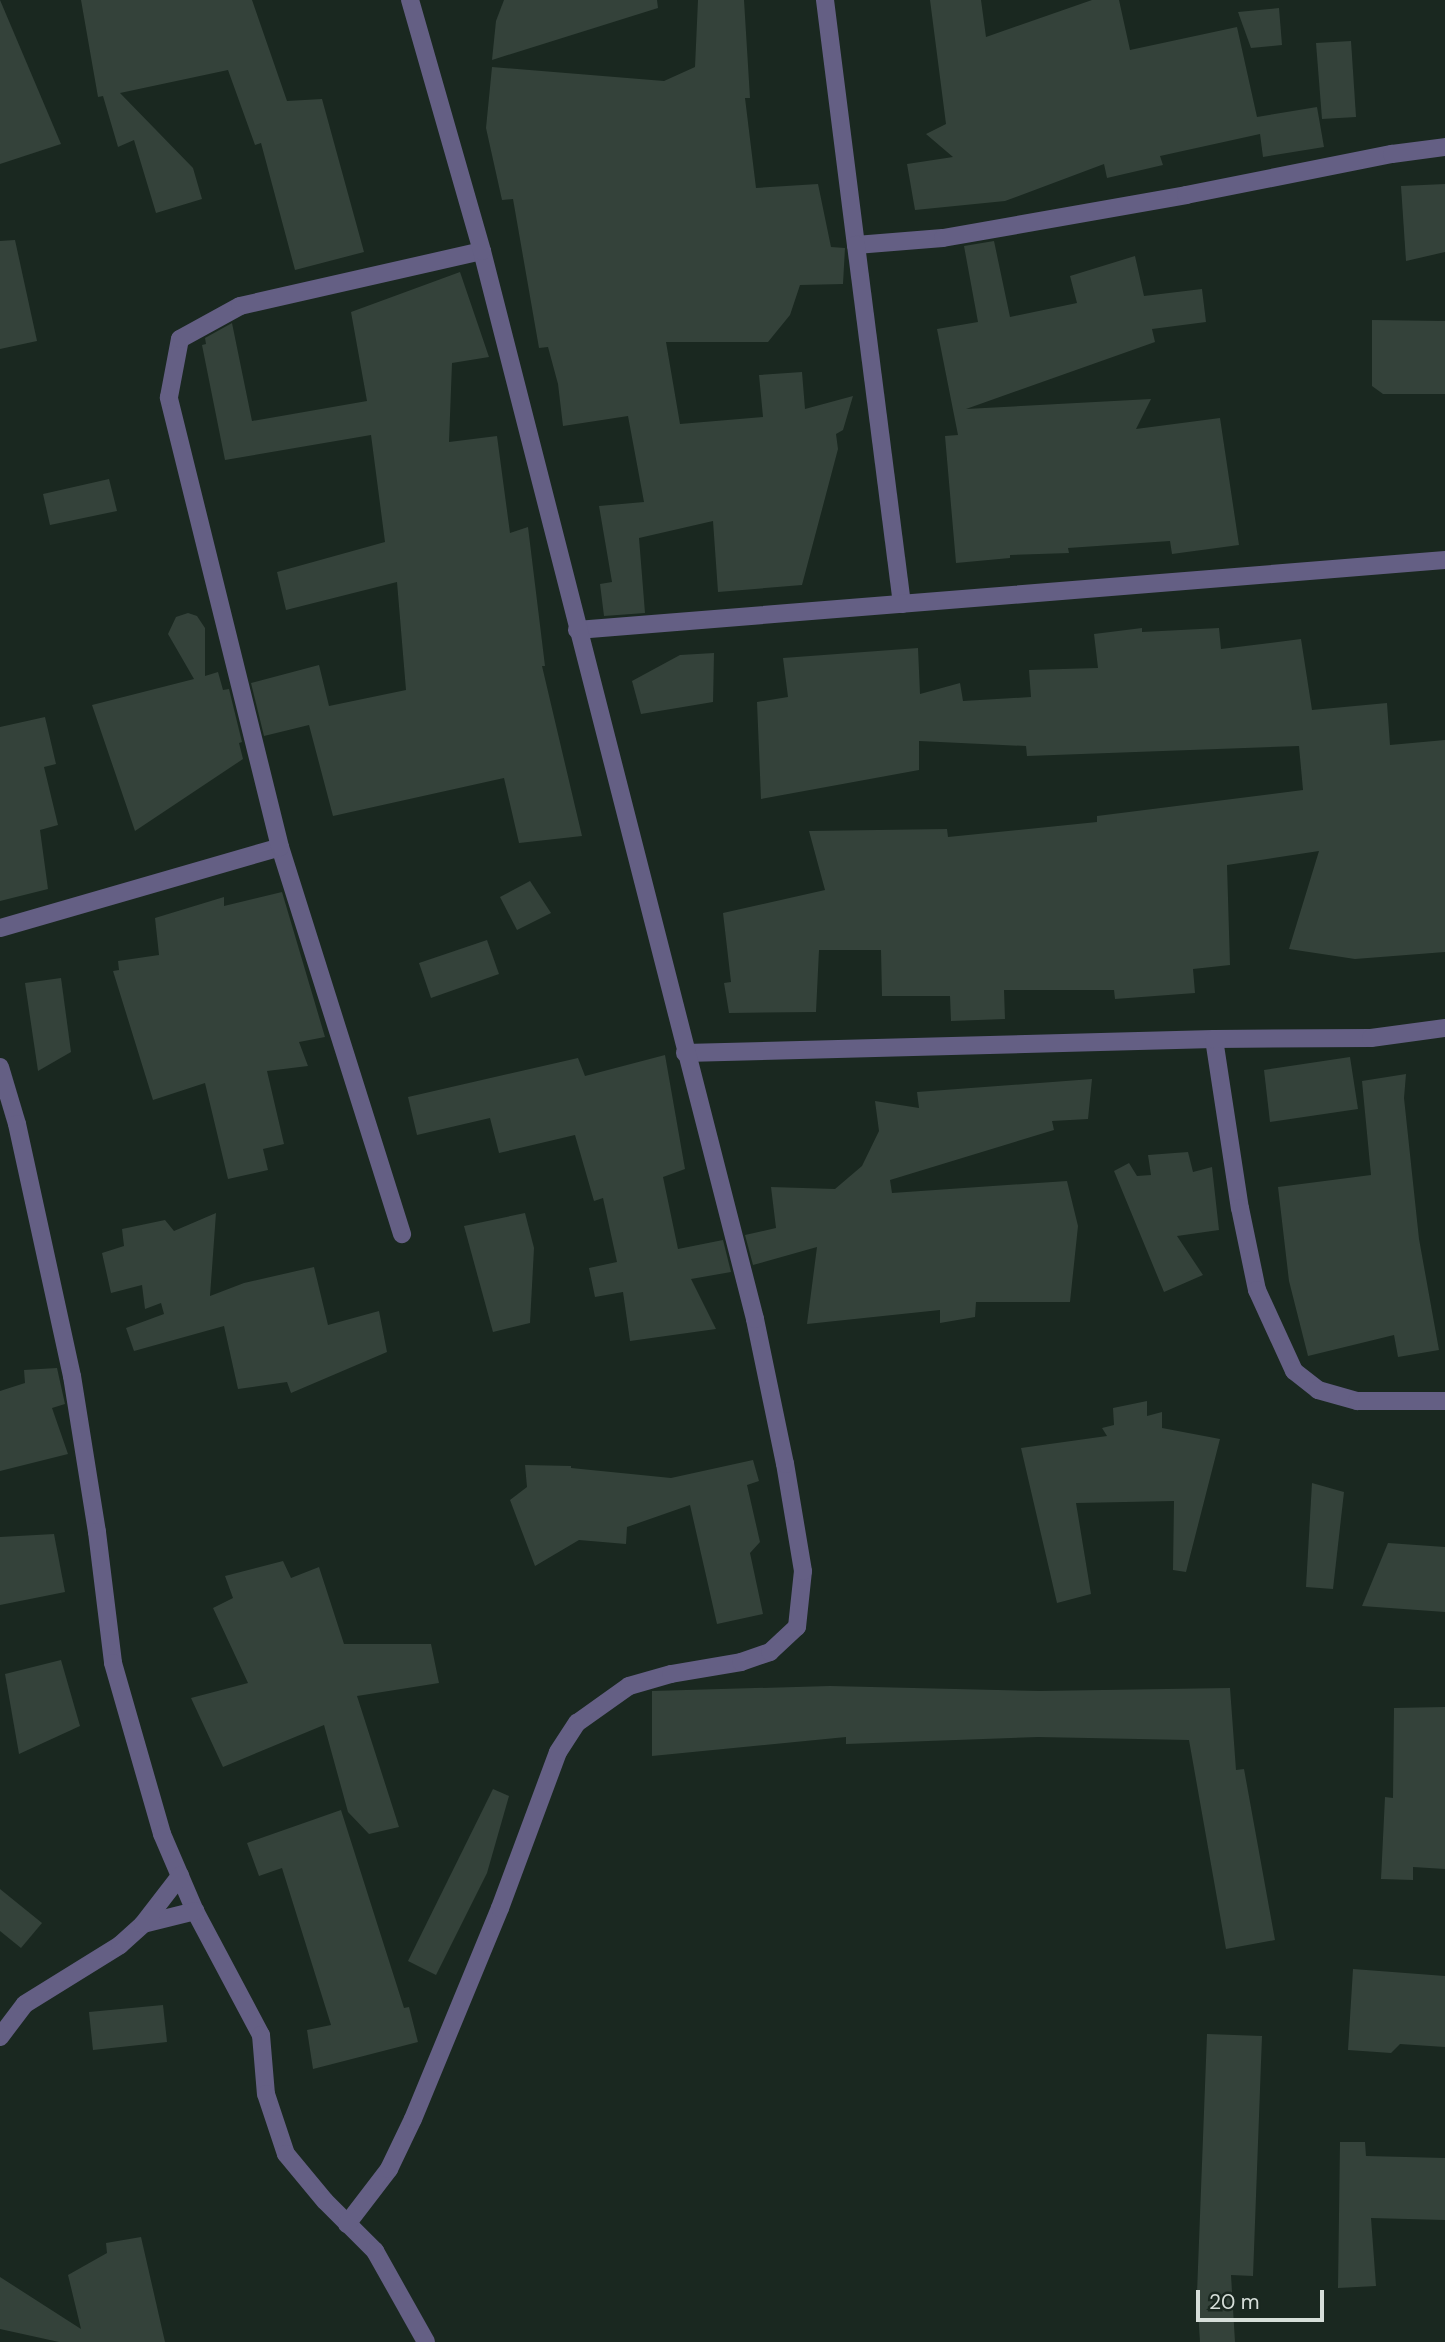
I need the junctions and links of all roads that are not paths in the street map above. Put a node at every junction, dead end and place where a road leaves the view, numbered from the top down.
1 (410, 0) edge
2 (825, 0) edge
3 (1445, 147) edge
4 (856, 245) junction
5 (482, 251) junction
6 (1445, 560) edge
7 (902, 604) junction
8 (577, 630) junction
9 (280, 847) junction
10 (0, 928) edge
11 (1445, 1028) edge
12 (1214, 1039) junction
13 (685, 1053) junction
14 (0, 1067) edge
15 (402, 1234) dead end
16 (1445, 1401) edge
17 (180, 1876) junction
18 (195, 1911) junction
19 (143, 1924) junction
20 (0, 2037) edge
21 (347, 2224) junction
22 (426, 2342) edge

1 - 5 street
2 - 4 street
3 - 4 street
4 - 7 street
5 - 8 street
5 - 9 street
6 - 7 street
7 - 8 street
8 - 13 street
9 - 10 street
9 - 15 street
11 - 12 street
12 - 13 street
12 - 16 street
13 - 21 street
14 - 17 street
17 - 18 street
17 - 19 street
18 - 19 street
18 - 21 street
19 - 20 street
21 - 22 street

